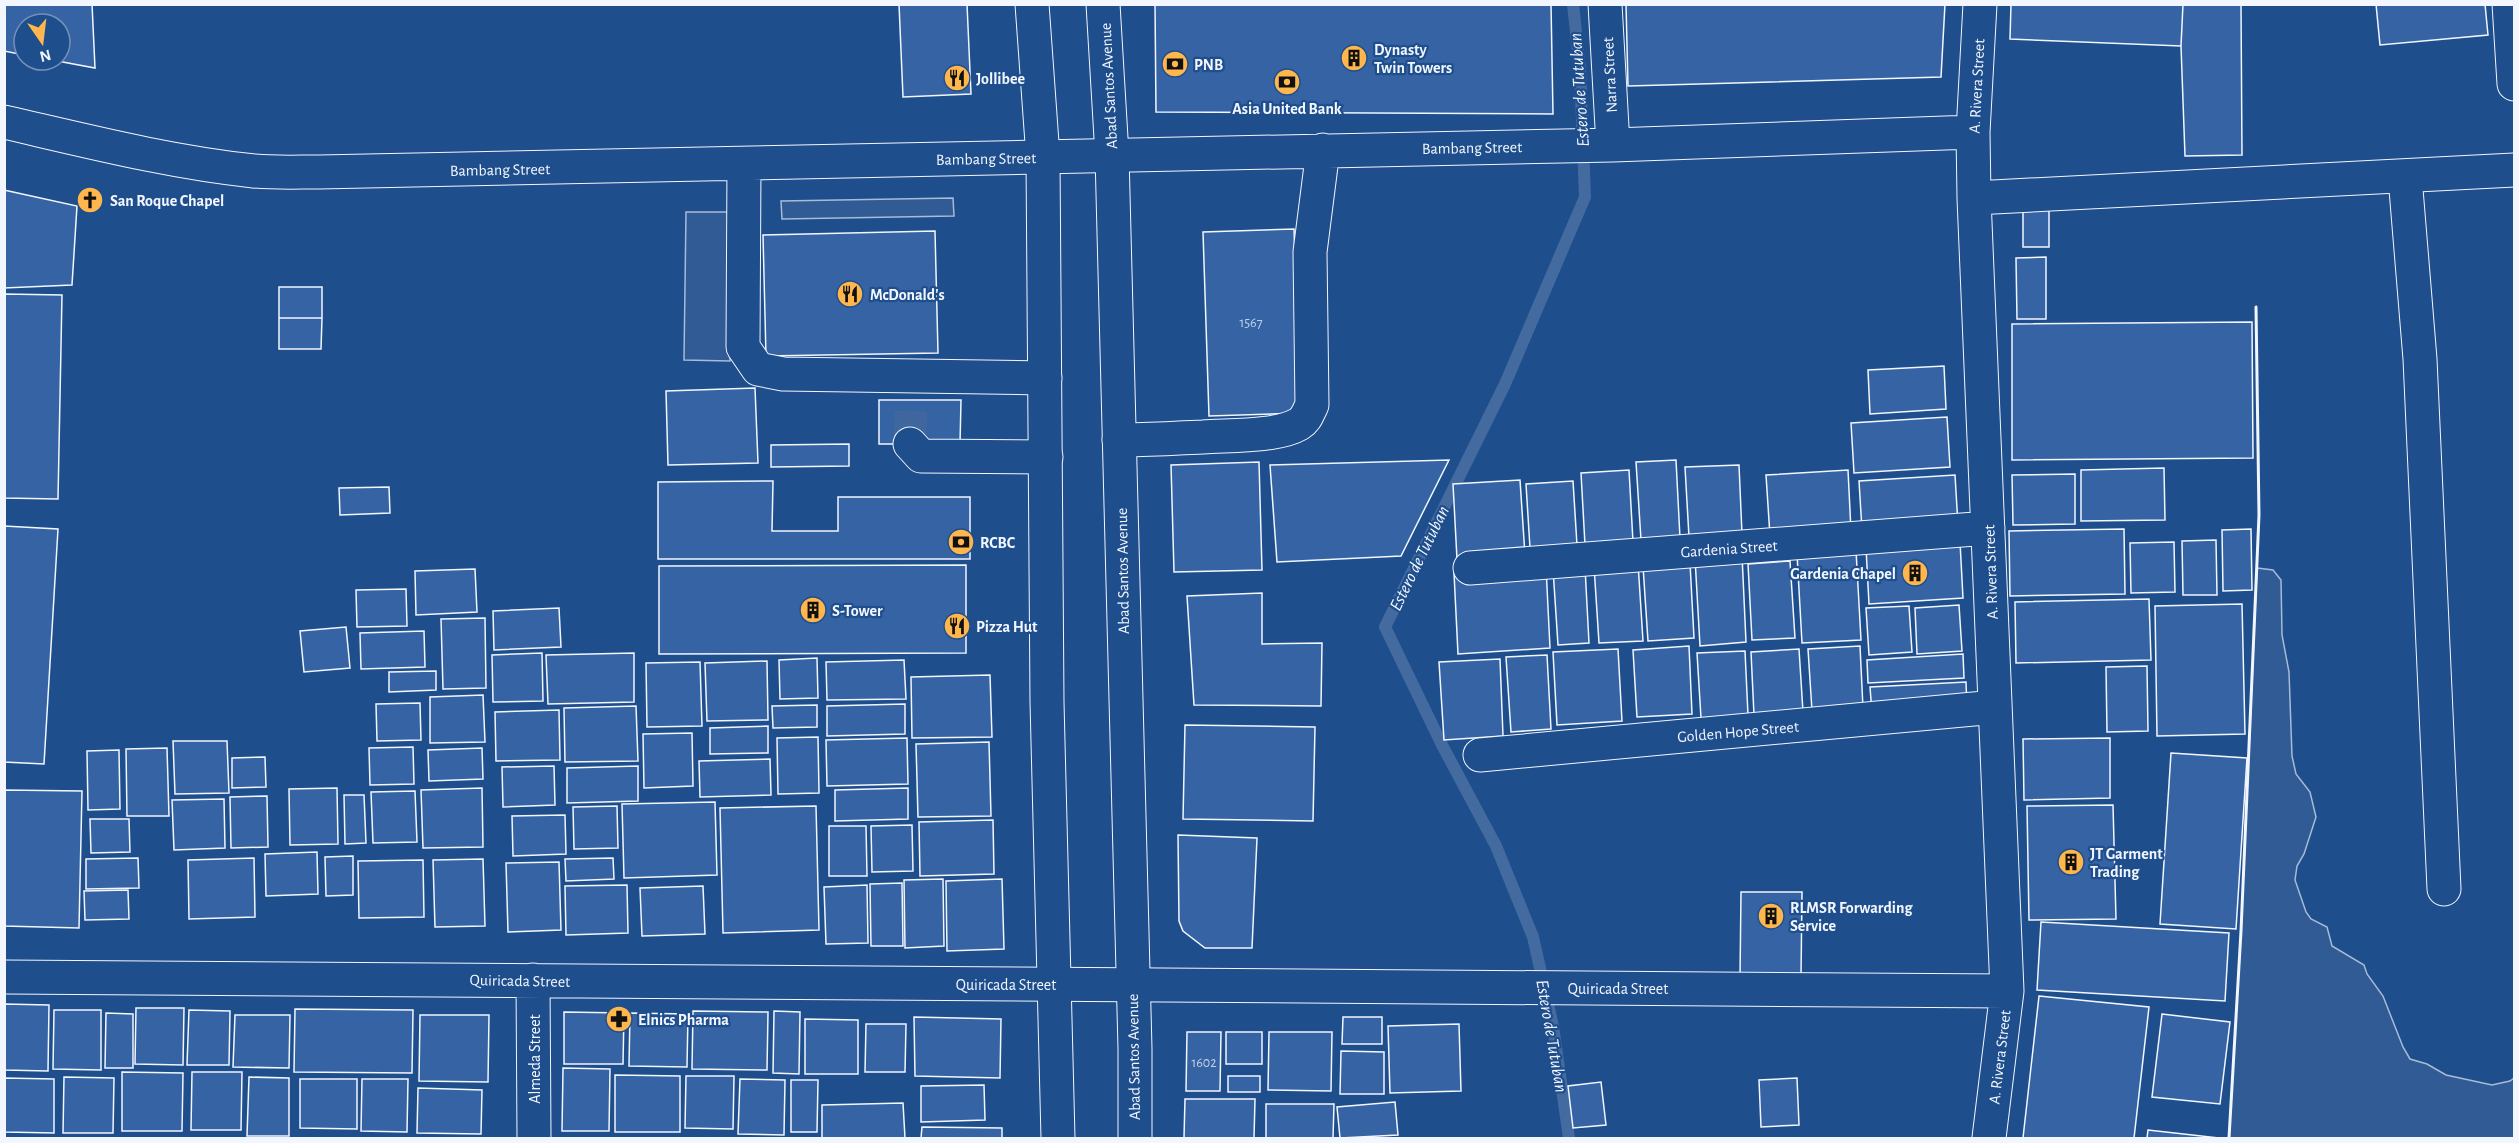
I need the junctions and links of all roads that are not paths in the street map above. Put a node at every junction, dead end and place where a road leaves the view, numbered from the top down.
1 (1032, 4) edge
2 (1103, 4) edge
3 (1605, 4) edge
4 (1980, 4) edge
5 (2509, 4) edge
6 (2514, 84) edge
7 (4, 122) edge
8 (1973, 132) junction
9 (1602, 145) junction
10 (1323, 150) junction
11 (1112, 155) junction
12 (1043, 157) junction
13 (744, 164) junction
14 (2514, 170) edge
15 (2405, 177) junction
16 (1974, 198) junction
17 (1045, 387) junction
18 (911, 400) dead end
19 (1119, 440) junction
20 (910, 444) dead end
21 (1046, 457) junction
22 (1988, 528) junction
23 (1470, 568) dead end
24 (1995, 708) junction
25 (1480, 755) dead end
26 (2444, 889) dead end
27 (4, 977) edge
28 (533, 980) junction
29 (1056, 984) junction
30 (1132, 984) junction
31 (2007, 991) junction
32 (534, 1138) edge
33 (1058, 1138) edge
34 (1135, 1138) edge
35 (1989, 1138) edge

1 - 12 street
2 - 11 street, Abad Santos Avenue
3 - 9 street, Narra Street
4 - 8 street, A. Rivera Street
5 - 6 street
7 - 13 street, Bambang Street
8 - 9 street, Bambang Street
8 - 16 street, A. Rivera Street
9 - 10 street, Bambang Street
10 - 11 street, Bambang Street
10 - 19 street
11 - 12 street, Bambang Street
11 - 19 street, Abad Santos Avenue
12 - 13 street, Bambang Street
12 - 17 street
13 - 17 street
14 - 15 street
15 - 16 street
15 - 26 street
16 - 22 street, A. Rivera Street
17 - 18 street
17 - 21 street
19 - 30 street, Abad Santos Avenue
20 - 21 street
21 - 29 street
22 - 23 street, Gardenia Street
22 - 24 street, A. Rivera Street
24 - 25 street, Golden Hope Street
24 - 31 street, A. Rivera Street
27 - 28 street, Quiricada Street
28 - 29 street, Quiricada Street
28 - 32 street, Almeda Street
29 - 30 street, Quiricada Street
29 - 33 street
30 - 31 street, Quiricada Street
30 - 34 street, Abad Santos Avenue
31 - 35 street, A. Rivera Street

